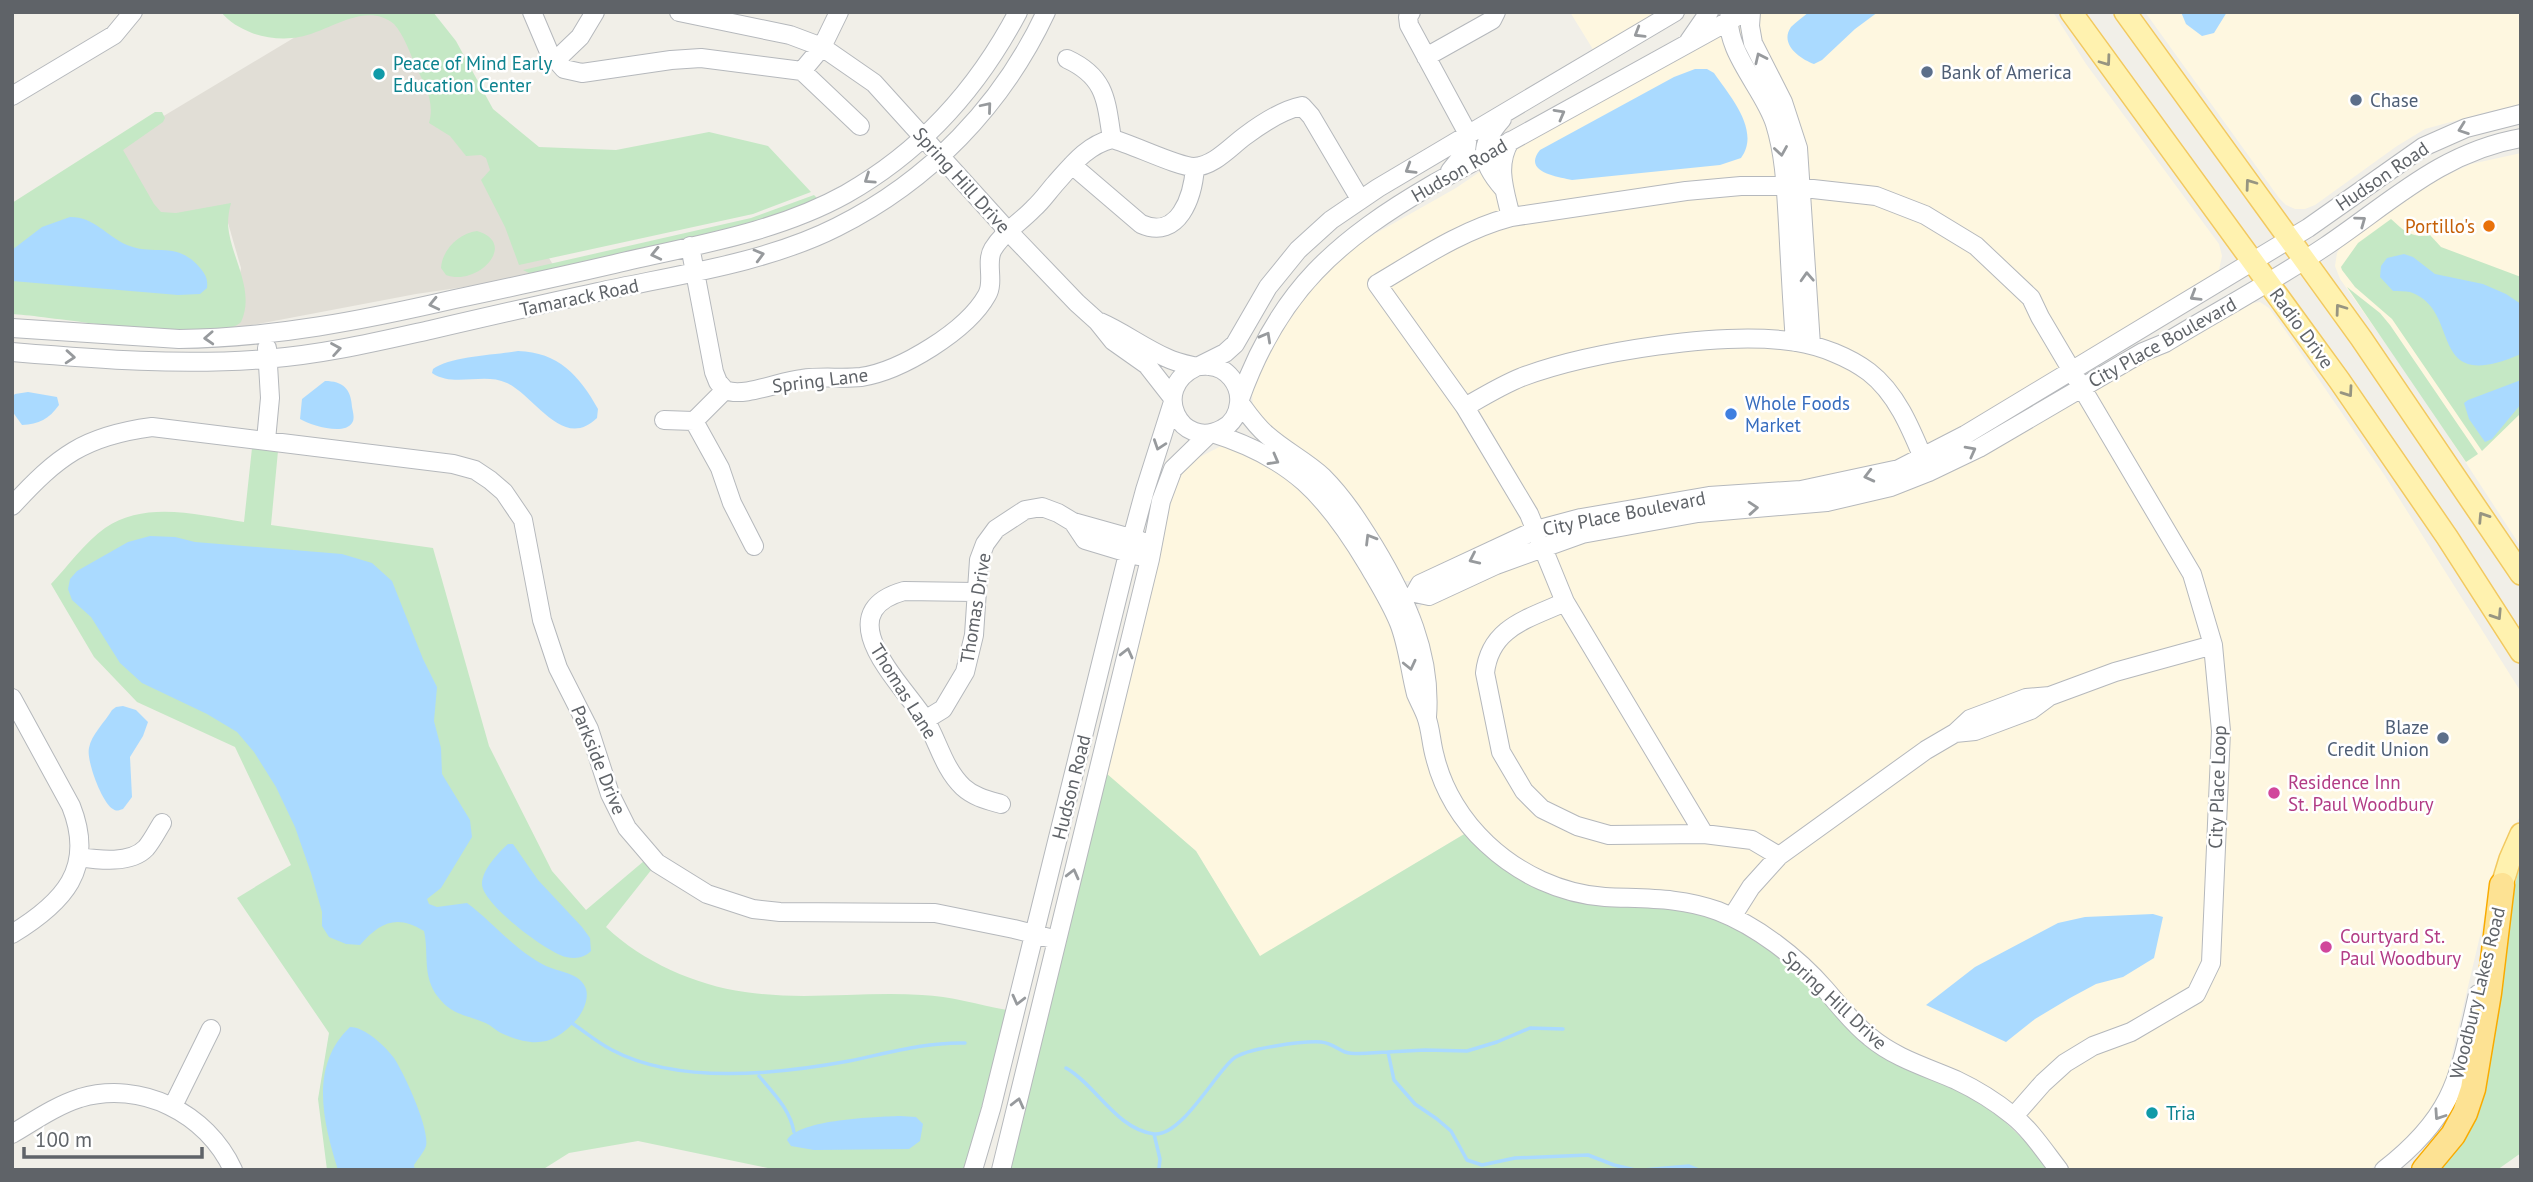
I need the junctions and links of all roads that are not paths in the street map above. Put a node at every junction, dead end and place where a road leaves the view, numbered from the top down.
1 (133, 12) edge
2 (532, 12) edge
3 (595, 12) edge
4 (678, 12) edge
5 (839, 12) edge
6 (1018, 12) edge
7 (1046, 12) edge
8 (1411, 12) edge
9 (1496, 12) edge
10 (1675, 12) edge
11 (1709, 12) edge
12 (1745, 12) edge
13 (1751, 12) edge
14 (2071, 12) edge
15 (2125, 12) edge
16 (1729, 17) edge
17 (1687, 44) junction
18 (822, 47) junction
19 (1426, 57) junction
20 (1067, 59) dead end
21 (556, 60) junction
22 (802, 71) junction
23 (12, 96) edge
24 (1509, 110) junction
25 (2521, 114) edge
26 (860, 126) dead end
27 (1468, 134) junction
28 (924, 138) junction
29 (2521, 138) edge
30 (1112, 139) junction
31 (1510, 141) junction
32 (1485, 155) junction
33 (940, 157) junction
34 (1072, 165) junction
35 (1195, 167) junction
36 (1443, 179) junction
37 (1793, 187) junction
38 (1503, 188) junction
39 (1360, 200) junction
40 (1511, 217) junction
41 (1008, 231) junction
42 (2290, 239) junction
43 (690, 246) junction
44 (2304, 259) junction
45 (2254, 261) junction
46 (693, 271) junction
47 (2268, 281) junction
48 (1097, 321) junction
49 (12, 328) edge
50 (267, 334) junction
51 (1803, 343) junction
52 (12, 352) edge
53 (268, 359) junction
54 (1198, 367) junction
55 (2072, 371) junction
56 (2082, 387) junction
57 (725, 390) junction
58 (1172, 401) junction
59 (1240, 401) junction
60 (1465, 407) junction
61 (664, 419) dead end
62 (694, 421) junction
63 (1210, 433) junction
64 (267, 440) junction
65 (1926, 465) junction
66 (12, 506) edge
67 (1539, 538) junction
68 (754, 546) dead end
69 (1130, 546) junction
70 (1152, 552) junction
71 (2521, 574) edge
72 (975, 592) junction
73 (1403, 599) junction
74 (1564, 602) junction
75 (2213, 645) junction
76 (2521, 652) edge
77 (12, 698) edge
78 (925, 720) junction
79 (1001, 804) dead end
80 (162, 823) dead end
81 (1704, 834) junction
82 (2521, 834) edge
83 (1779, 856) junction
84 (79, 857) junction
85 (2502, 885) junction
86 (1732, 917) junction
87 (12, 933) edge
88 (1035, 934) junction
89 (1057, 940) junction
90 (211, 1029) dead end
91 (173, 1106) junction
92 (2014, 1116) junction
93 (12, 1134) edge
94 (233, 1170) edge
95 (974, 1170) edge
96 (1001, 1170) edge
97 (2059, 1170) edge
98 (2385, 1170) edge
99 (2424, 1170) edge

1 - 23 street
2 - 21 street
3 - 21 street
4 - 18 street, Spring Hill Drive
5 - 18 street
6 - 28 street, Tamarack Road
33 -> 7 street, Tamarack Road
8 - 19 street
9 - 19 street
10 -> 24 street, Hudson Road
11 - 17 street
12 - 16 street, Hudson Road
37 -> 13 street
14 -> 45 main road, Radio Drive
42 -> 15 main road
16 - 17 street, Hudson Road
16 -> 37 street
31 -> 17 street, Hudson Road
18 - 22 street
18 - 28 street, Spring Hill Drive
19 - 27 street
20 - 30 street
21 - 22 street
22 - 26 street
24 - 27 street, Hudson Road
24 - 32 street
25 -> 42 street, Hudson Road
27 - 36 street
27 -> 39 street, Hudson Road
28 - 33 street, Spring Hill Drive
28 -> 43 street, Tamarack Road
44 -> 29 street, Hudson Road
30 - 34 street, Spring Lane
30 - 35 street
31 - 32 street, Hudson Road
31 - 38 street
32 - 36 street, Hudson Road
32 - 38 street
33 - 41 street, Spring Hill Drive
46 -> 33 street, Tamarack Road
34 - 35 street
34 - 41 street, Spring Lane
35 - 39 street
59 -> 36 street, Hudson Road
37 - 40 street, City Place Loop
37 - 51 street
37 - 55 street, City Place Loop
38 - 40 street
39 - 54 street, Hudson Road
40 - 60 street, City Place Loop
41 - 48 street, Spring Hill Drive
41 - 57 street, Spring Lane
42 - 44 main road
42 - 45 street, Hudson Road
43 - 46 street
43 -> 50 street, Tamarack Road
44 - 47 street, Hudson Road
71 -> 44 main road
45 - 47 main road, Radio Drive
45 -> 55 street, City Place Boulevard
53 -> 46 street, Tamarack Road
46 - 57 street
47 - 56 street, City Place Boulevard
47 -> 76 main road, Radio Drive
48 - 54 street, Spring Hill Drive
48 - 58 street, Spring Hill Drive
50 -> 49 street, Tamarack Road
50 - 53 street
51 - 60 street
51 - 65 street
52 -> 53 street, Tamarack Road
53 - 64 street
54 - 58 street
54 - 59 street
55 - 56 street, City Place Loop
55 - 65 street, City Place Boulevard
65 -> 56 street, City Place Boulevard
56 - 75 street, City Place Loop
57 - 62 street
58 - 63 street
58 -> 69 street, Hudson Road
59 - 63 street
73 -> 59 street, Spring Hill Drive
60 - 67 street
61 - 62 street
62 - 68 street
63 - 70 street, Hudson Road
63 -> 73 street, Spring Hill Drive
64 - 66 street, Parkside Drive
64 - 88 street, Parkside Drive
65 - 67 street, City Place Boulevard
67 - 73 street, City Place Boulevard
67 - 74 street
69 - 70 street, Thomas Drive
69 - 72 street, Thomas Drive
69 - 88 street, Hudson Road
89 -> 70 street, Hudson Road
72 - 78 street, Thomas Drive
72 - 78 street, Thomas Lane
73 - 86 street, Spring Hill Drive
74 - 81 street
74 - 81 street
75 - 83 street
75 - 92 street, City Place Loop
77 - 84 street
78 - 79 street, Thomas Lane
80 - 84 street
81 - 83 street
82 - 85 main road, Woodbury Lakes Road
83 - 86 street
84 - 87 street
85 -> 98 street, Woodbury Lakes Road
85 - 99 highway
86 - 92 street, Spring Hill Drive
88 - 89 street, Parkside Drive
88 -> 95 street, Hudson Road
96 -> 89 street, Hudson Road
90 - 91 street
91 - 93 street
91 - 94 street
92 - 97 street, Spring Hill Drive

